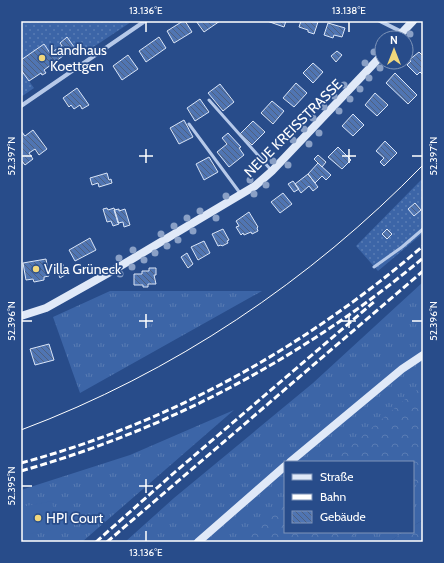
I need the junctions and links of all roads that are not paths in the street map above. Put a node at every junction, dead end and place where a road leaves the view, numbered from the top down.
1 (145, 21) edge
2 (380, 21) edge
3 (413, 21) edge
4 (393, 30) edge
5 (405, 30) edge
6 (374, 63) edge
7 (209, 100) dead end
8 (21, 106) edge
9 (189, 124) dead end
10 (272, 171) junction
11 (242, 195) junction
12 (423, 229) edge
13 (374, 267) dead end
14 (21, 316) edge
15 (423, 355) edge
16 (291, 461) edge
17 (284, 467) edge
18 (198, 542) edge

1 - 8 street
2 - 4 street
3 - 5 street
6 - 10 street, NEUE KREISSTRASSE
7 - 10 lane
9 - 11 lane
10 - 11 street, NEUE KREISSTRASSE
11 - 14 street, NEUE KREISSTRASSE
12 - 13 lane
15 - 16 street
17 - 18 street

